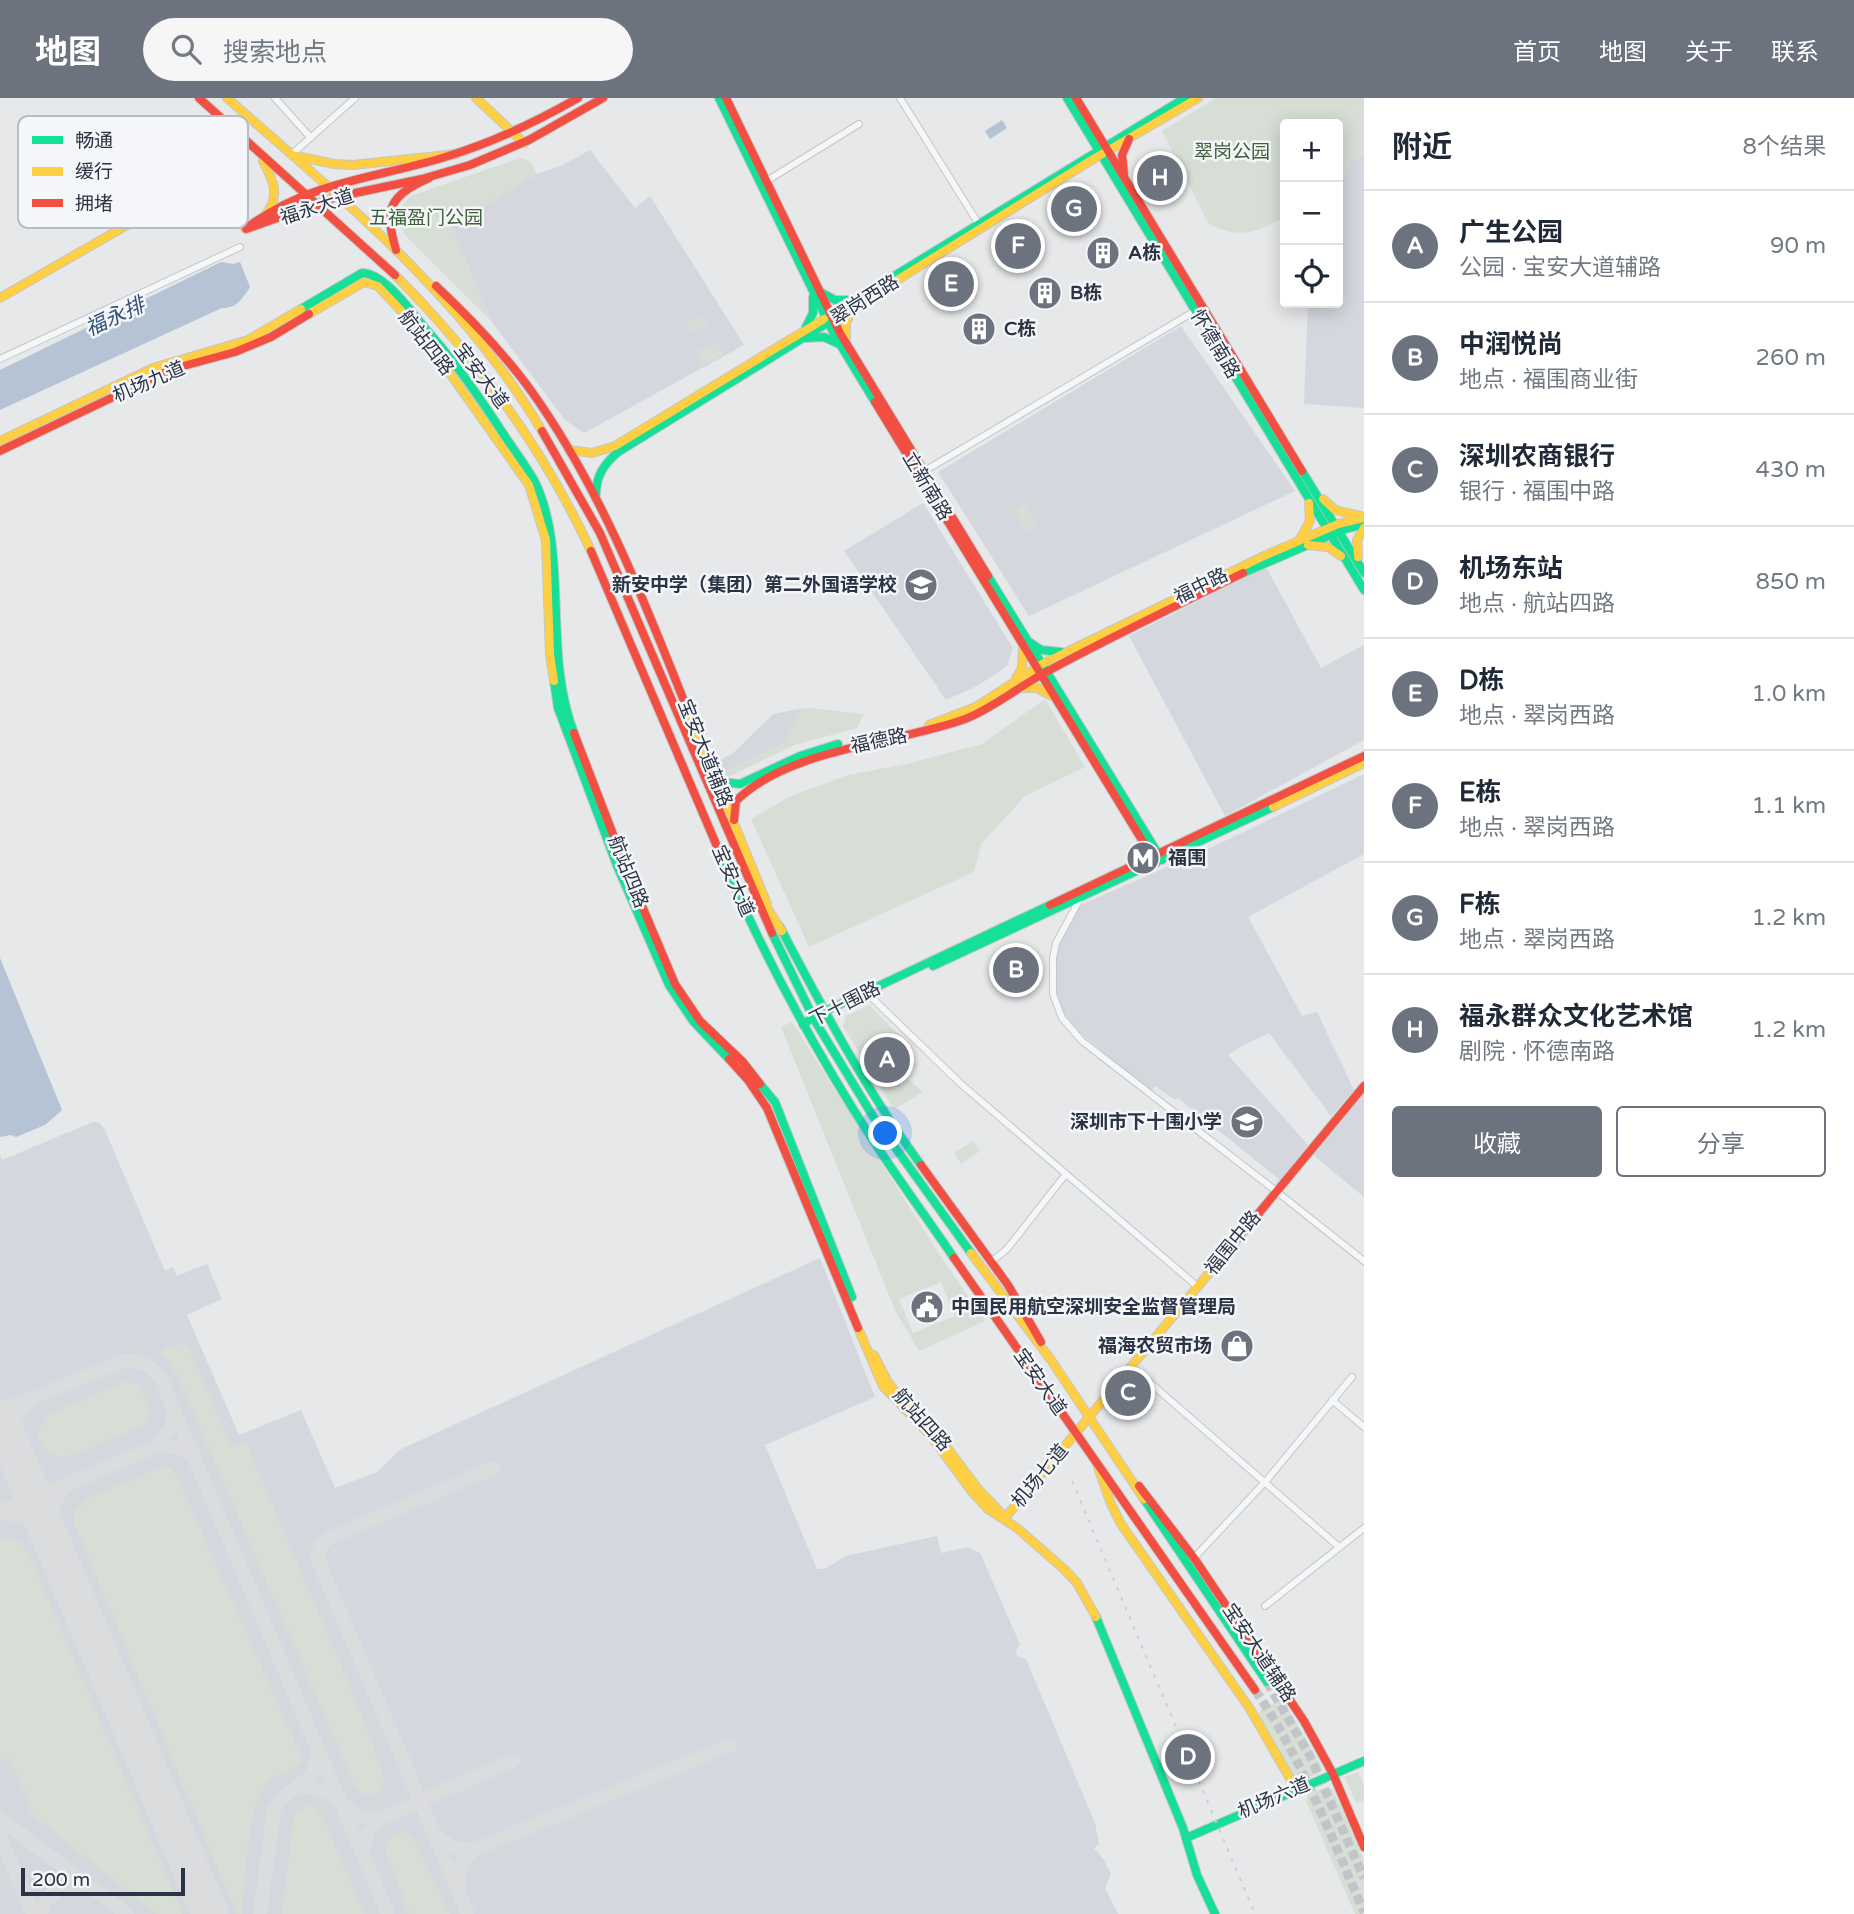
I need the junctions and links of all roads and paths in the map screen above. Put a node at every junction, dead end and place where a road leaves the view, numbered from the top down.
1 (199, 98) edge
2 (227, 98) edge
3 (275, 98) edge
4 (355, 98) edge
5 (476, 98) edge
6 (578, 98) edge
7 (603, 98) edge
8 (719, 98) edge
9 (726, 98) edge
10 (900, 98) edge
11 (1067, 98) edge
12 (1076, 98) edge
13 (1185, 98) edge
14 (1198, 98) edge
15 (219, 116) edge
16 (247, 116) edge
17 (248, 117) edge
18 (859, 124) dead end
19 (512, 134) junction
20 (310, 137) junction
21 (1131, 137) junction
22 (248, 143) edge
23 (524, 143) junction
24 (1102, 151) junction
25 (259, 153) junction
26 (457, 154) junction
27 (291, 155) junction
28 (429, 178) junction
29 (764, 183) junction
30 (1127, 183) junction
31 (326, 185) junction
32 (304, 194) junction
33 (338, 197) junction
34 (315, 203) junction
35 (266, 214) junction
36 (978, 223) junction
37 (119, 228) edge
38 (248, 228) edge
39 (246, 229) edge
40 (240, 247) dead end
41 (397, 251) junction
42 (412, 266) junction
43 (816, 291) junction
44 (1, 294) edge
45 (855, 302) junction
46 (1195, 311) junction
47 (298, 316) junction
48 (829, 318) junction
49 (803, 335) junction
50 (845, 346) junction
51 (0, 359) edge
52 (0, 440) edge
53 (569, 450) junction
54 (0, 451) edge
55 (922, 472) junction
56 (1309, 489) junction
57 (597, 500) junction
58 (1364, 517) edge
59 (1364, 526) edge
60 (1333, 530) junction
61 (1301, 543) junction
62 (1351, 568) junction
63 (1363, 572) edge
64 (1364, 590) edge
65 (1021, 635) junction
66 (1074, 648) junction
67 (1065, 661) junction
68 (1042, 669) junction
69 (1012, 688) junction
70 (1058, 690) junction
71 (1058, 701) junction
72 (1364, 756) edge
73 (1364, 763) edge
74 (712, 771) junction
75 (754, 782) junction
76 (735, 827) junction
77 (1157, 858) junction
78 (748, 879) junction
79 (1080, 899) junction
80 (782, 931) junction
81 (869, 995) junction
82 (825, 1014) junction
83 (814, 1019) junction
84 (803, 1025) junction
85 (1364, 1086) edge
86 (1066, 1174) junction
87 (1276, 1191) junction
88 (1364, 1261) edge
89 (991, 1262) junction
90 (1198, 1287) junction
91 (1051, 1360) junction
92 (1132, 1367) junction
93 (1352, 1377) dead end
94 (1332, 1400) junction
95 (1090, 1417) junction
96 (1364, 1427) edge
97 (1076, 1434) junction
98 (1094, 1458) junction
99 (1129, 1473) junction
100 (1266, 1481) junction
101 (1005, 1518) junction
102 (1364, 1528) edge
103 (1339, 1547) junction
104 (1194, 1558) junction
105 (1265, 1606) dead end
106 (1267, 1682) tunnel mouth
107 (1255, 1690) tunnel mouth
108 (1364, 1761) edge
109 (1334, 1774) junction
110 (1296, 1789) junction
111 (1186, 1838) junction
112 (1364, 1847) edge
113 (1215, 1914) edge

1 - 15 main road, 宝安大道
2 - 16 main road, 宝安大道
3 - 20 street
4 - 20 street
5 - 19 main road
6 - 19 main road, 福永大道
7 - 23 main road, 福永大道
8 - 29 main road, 立新南路
9 - 29 main road, 立新南路
10 - 36 street
11 - 24 main road, 怀德南路
12 - 24 main road, 怀德南路
13 - 24 main road, 翠岗西路
14 - 21 main road, 翠岗西路
17 - 27 main road, 宝安大道
18 - 29 street
19 - 23 main road
19 - 26 main road, 福永大道
20 - 27 street
21 - 24 main road, 翠岗西路
21 - 30 main road
22 - 25 main road, 宝安大道
23 - 28 main road, 福永大道
24 - 30 main road, 怀德南路
24 - 36 main road, 翠岗西路
24 - 45 main road, 翠岗西路
24 - 46 main road, 怀德南路
25 - 32 main road, 宝安大道
25 - 35 main road
26 - 27 main road
26 - 31 main road, 福永大道
27 - 31 main road, 宝安大道
28 - 33 main road, 福永大道
28 - 41 main road
29 - 43 main road, 立新南路
30 - 56 main road, 怀德南路
31 - 32 main road, 福永大道
31 - 33 main road, 宝安大道
32 - 34 main road, 宝安大道
32 - 35 main road, 福永大道
33 - 34 main road, 福永大道
33 - 41 main road, 宝安大道
34 - 39 main road, 福永大道
34 - 84 main road, 宝安大道
35 - 38 main road, 福永大道
36 - 45 main road, 翠岗西路
37 - 44 main road
40 - 51 street
41 - 42 main road, 宝安大道
42 - 53 main road, 宝安大道辅路
42 - 78 main road, 宝安大道
43 - 45 main road
43 - 48 main road, 立新南路
43 - 49 main road
45 - 48 main road, 翠岗西路
45 - 50 main road
46 - 55 street
46 - 56 main road, 怀德南路
47 - 52 main road, 机场九道
47 - 54 main road, 机场九道
47 - 101 main road, 航站四路
48 - 49 main road, 翠岗西路
48 - 50 main road, 立新南路
49 - 50 main road
49 - 53 main road, 翠岗西路
49 - 57 main road, 翠岗西路
50 - 55 main road, 立新南路
53 - 57 main road, 宝安大道辅路
55 - 65 main road, 立新南路
56 - 58 main road
56 - 60 main road, 怀德南路
56 - 61 main road
57 - 74 main road, 宝安大道辅路
58 - 60 main road, 福中路
59 - 60 main road, 福中路
59 - 63 main road
60 - 61 main road, 福中路
60 - 62 main road, 怀德南路
60 - 63 main road, 怀德南路
61 - 62 main road
61 - 66 main road, 福中路
61 - 67 main road, 福中路
62 - 64 main road, 怀德南路
65 - 66 main road
65 - 68 main road, 立新南路
65 - 69 main road
66 - 68 main road, 福中路
67 - 68 main road, 福中路
67 - 70 main road
68 - 69 main road, 福德路
68 - 70 main road, 立新南路
68 - 71 main road, 立新南路
69 - 71 main road
69 - 75 main road, 福德路
70 - 77 main road, 立新南路
71 - 77 main road, 立新南路
72 - 77 main road, 下十围路
73 - 77 main road, 下十围路
74 - 75 main road, 福德路
74 - 76 main road, 宝安大道辅路
75 - 76 main road, 福德路
76 - 80 main road, 宝安大道辅路
77 - 79 main road, 下十围路
77 - 82 main road, 下十围路
78 - 80 main road
78 - 83 main road, 宝安大道
79 - 81 main road, 下十围路
79 - 87 street
80 - 82 main road, 宝安大道辅路
81 - 82 main road, 下十围路
81 - 86 street
82 - 83 main road, 下十围路
82 - 89 main road, 宝安大道辅路
83 - 84 main road, 下十围路
83 - 91 main road, 宝安大道
84 - 97 main road, 宝安大道
85 - 87 main road, 福围中路
86 - 89 street
86 - 90 street
87 - 88 street
87 - 90 main road, 福围中路
89 - 91 main road, 宝安大道辅路
90 - 92 main road, 福围中路
91 - 95 main road, 宝安大道
92 - 95 main road, 福围中路
92 - 100 street
93 - 94 street
94 - 96 street
94 - 100 street
95 - 97 main road, 福围中路
95 - 99 main road, 宝安大道
97 - 98 main road, 宝安大道
97 - 101 main road, 机场七道
98 - 107 main road, 宝安大道
98 - 110 main road, 宝安大道辅路
99 - 104 main road, 宝安大道辅路
99 - 106 main road, 宝安大道
100 - 103 street
100 - 104 street
101 - 111 main road, 航站四路
102 - 103 street
103 - 105 street
104 - 109 main road, 宝安大道辅路
108 - 109 main road, 机场六道
109 - 110 main road, 机场六道
109 - 112 main road, 宝安大道辅路
110 - 111 main road, 机场六道
111 - 113 main road, 航站四路

